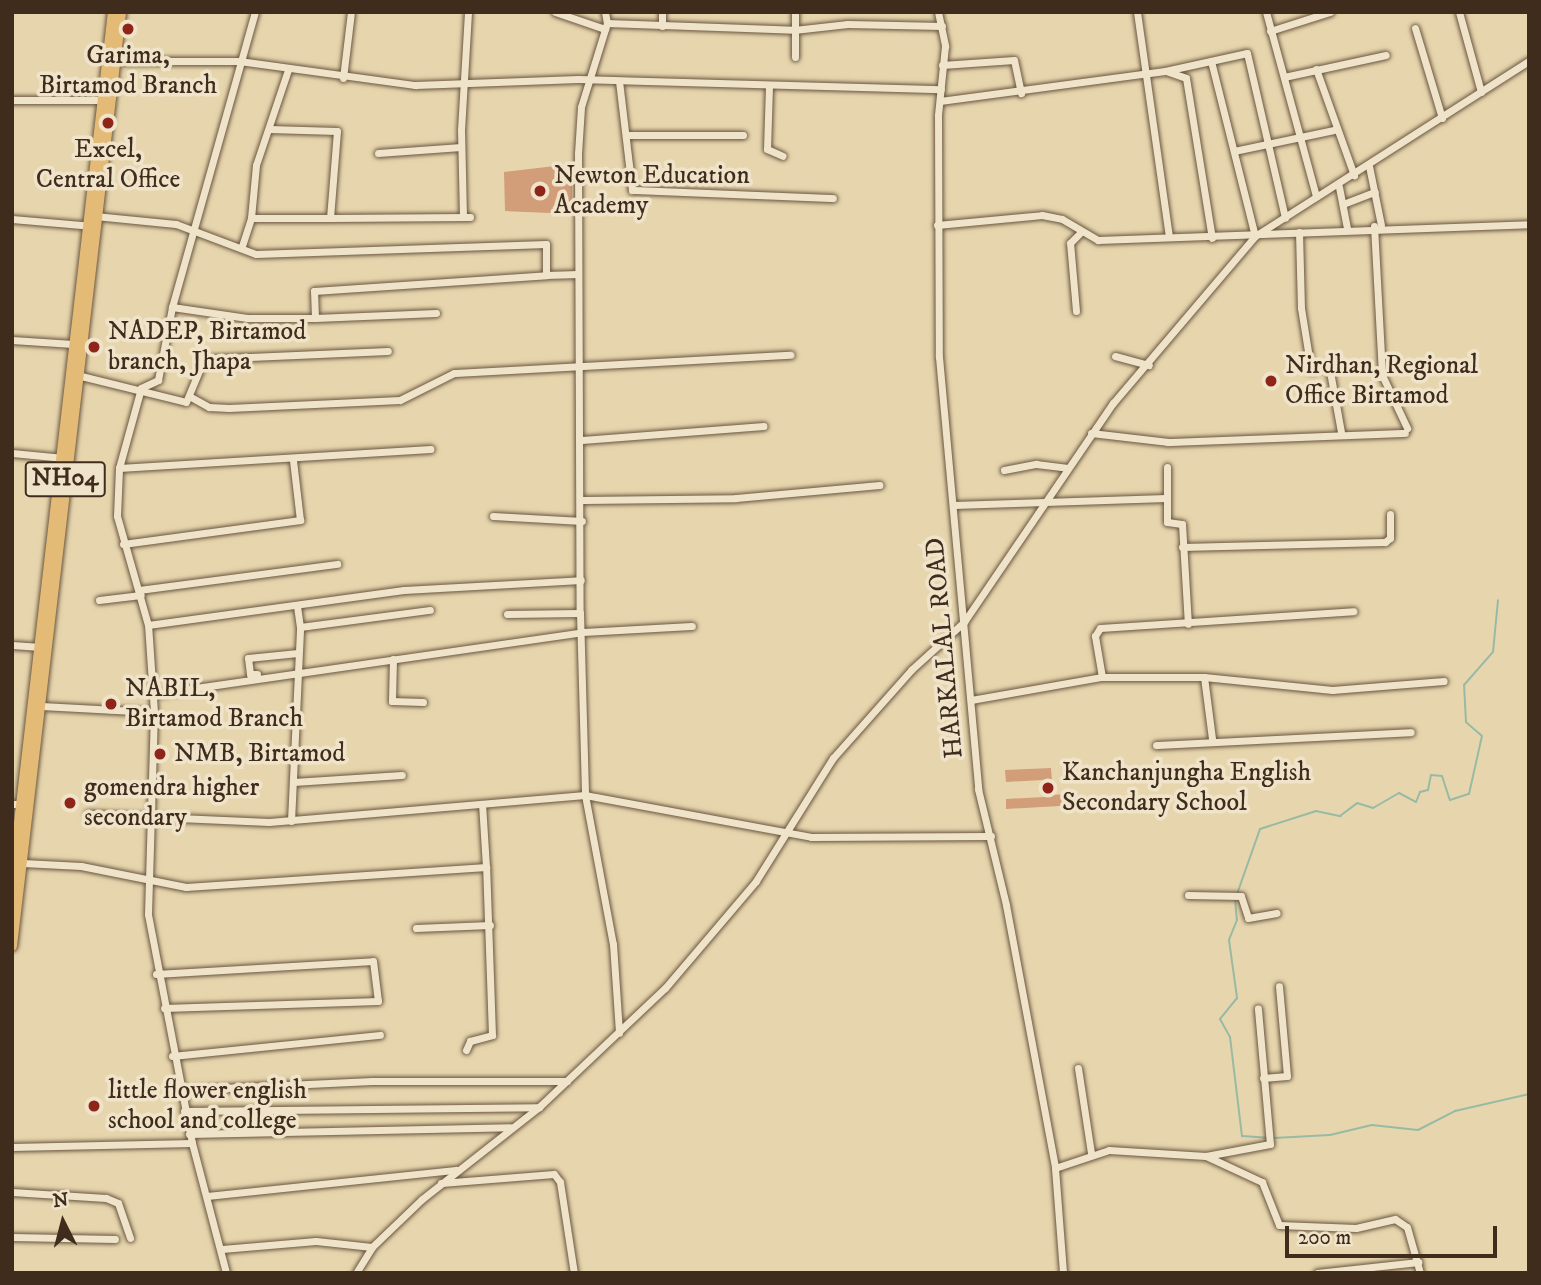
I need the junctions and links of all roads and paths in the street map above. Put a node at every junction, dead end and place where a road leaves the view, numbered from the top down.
1 (113, 12) edge
2 (121, 12) edge
3 (255, 12) edge
4 (351, 12) edge
5 (468, 12) edge
6 (555, 12) edge
7 (605, 12) edge
8 (662, 12) edge
9 (795, 12) edge
10 (938, 12) edge
11 (1137, 12) edge
12 (1266, 12) edge
13 (1330, 12) edge
14 (1459, 12) edge
15 (606, 26) junction
16 (662, 26) junction
17 (942, 26) junction
18 (1415, 28) dead end
19 (794, 30) junction
20 (1270, 31) junction
21 (1386, 55) dead end
22 (795, 57) dead end
23 (114, 61) junction
24 (239, 61) junction
25 (1211, 61) junction
26 (1529, 61) edge
27 (942, 65) junction
28 (1317, 69) junction
29 (288, 70) junction
30 (1165, 71) junction
31 (1148, 73) junction
32 (1284, 77) junction
33 (343, 78) junction
34 (588, 80) junction
35 (619, 81) junction
36 (467, 85) junction
37 (769, 86) junction
38 (941, 89) junction
39 (1481, 92) junction
40 (1021, 93) junction
41 (12, 100) edge
42 (105, 100) junction
43 (940, 101) junction
44 (1442, 118) junction
45 (269, 129) junction
46 (1334, 130) junction
47 (626, 135) junction
48 (743, 135) dead end
49 (1300, 137) junction
50 (1268, 144) junction
51 (461, 147) junction
52 (1234, 151) junction
53 (378, 153) dead end
54 (783, 156) dead end
55 (1369, 166) junction
56 (1354, 175) junction
57 (1339, 187) junction
58 (1375, 192) junction
59 (1316, 197) junction
60 (833, 198) dead end
61 (1343, 204) junction
62 (251, 218) junction
63 (330, 218) junction
64 (1285, 218) junction
65 (12, 219) edge
66 (92, 221) junction
67 (1529, 224) edge
68 (937, 225) junction
69 (1378, 226) junction
70 (1347, 228) junction
71 (197, 231) junction
72 (1299, 232) junction
73 (1080, 233) junction
74 (1255, 236) junction
75 (1169, 237) junction
76 (1212, 237) junction
77 (242, 246) junction
78 (578, 274) junction
79 (546, 275) junction
80 (172, 307) junction
81 (1076, 312) dead end
82 (436, 313) dead end
83 (315, 318) junction
84 (12, 340) edge
85 (73, 344) junction
86 (388, 351) dead end
87 (791, 355) dead end
88 (1115, 356) dead end
89 (1149, 365) junction
90 (579, 369) junction
91 (74, 374) junction
92 (141, 388) junction
93 (189, 396) junction
94 (763, 426) dead end
95 (1341, 432) dead end
96 (1091, 433) junction
97 (582, 440) junction
98 (430, 449) dead end
99 (12, 453) edge
100 (63, 458) junction
101 (293, 460) junction
102 (1167, 467) dead end
103 (119, 468) junction
104 (1068, 468) junction
105 (1004, 470) dead end
106 (879, 485) dead end
107 (1166, 498) junction
108 (583, 500) junction
109 (1049, 502) junction
110 (954, 505) junction
111 (1390, 514) dead end
112 (493, 516) dead end
113 (582, 521) junction
114 (123, 544) junction
115 (1182, 547) junction
116 (337, 564) dead end
117 (581, 580) junction
118 (140, 592) junction
119 (99, 600) dead end
120 (297, 606) junction
121 (430, 610) dead end
122 (1353, 611) dead end
123 (580, 613) junction
124 (507, 614) dead end
125 (964, 622) junction
126 (1188, 624) junction
127 (149, 625) junction
128 (692, 626) dead end
129 (300, 628) junction
130 (582, 632) junction
131 (12, 645) edge
132 (44, 647) junction
133 (298, 653) junction
134 (393, 659) junction
135 (297, 673) junction
136 (257, 674) dead end
137 (1102, 677) junction
138 (1204, 677) junction
139 (1444, 681) dead end
140 (153, 694) junction
141 (971, 700) junction
142 (423, 702) dead end
143 (40, 706) junction
144 (154, 712) junction
145 (1411, 732) dead end
146 (1212, 739) junction
147 (1156, 745) dead end
148 (402, 775) dead end
149 (293, 782) junction
150 (584, 795) junction
151 (21, 804) edge
152 (482, 804) junction
153 (88, 814) dead end
154 (153, 818) junction
155 (290, 821) junction
156 (785, 833) junction
157 (991, 836) junction
158 (23, 863) junction
159 (486, 867) junction
160 (12, 883) edge
161 (147, 883) junction
162 (1188, 895) dead end
163 (1277, 914) dead end
164 (490, 925) junction
165 (416, 928) dead end
166 (12, 946) edge
167 (156, 974) junction
168 (1279, 986) dead end
169 (164, 1008) junction
170 (1258, 1009) dead end
171 (619, 1033) junction
172 (380, 1035) dead end
173 (466, 1050) dead end
174 (172, 1056) junction
175 (1078, 1068) dead end
176 (1264, 1078) junction
177 (567, 1082) junction
178 (181, 1090) junction
179 (539, 1107) junction
180 (184, 1111) junction
181 (512, 1127) junction
182 (190, 1139) junction
183 (12, 1147) edge
184 (1091, 1153) junction
185 (1206, 1156) junction
186 (1055, 1168) junction
187 (457, 1170) junction
188 (441, 1183) junction
189 (12, 1192) edge
190 (206, 1196) junction
191 (12, 1237) edge
192 (130, 1238) dead end
193 (116, 1239) dead end
194 (372, 1247) junction
195 (222, 1249) junction
196 (1418, 1262) junction
197 (226, 1273) edge
198 (356, 1273) edge
199 (574, 1273) edge
200 (1063, 1273) edge
201 (1317, 1273) edge
202 (1420, 1273) edge

1 - 42 main road, NH04
2 - 23 main road, NH04
3 - 24 street
4 - 33 street
5 - 36 street
6 - 15 street
7 - 15 street
8 - 16 street
9 - 19 street
10 - 17 street, HARKALAL ROAD
11 - 31 street
12 - 20 street
13 - 20 street
14 - 39 street
15 - 16 street
15 - 34 street
16 - 19 street
17 - 19 street
17 - 27 street, HARKALAL ROAD
18 - 44 street
19 - 22 street
20 - 32 street
21 - 28 street
23 - 24 street
23 - 42 main road, NH04
24 - 29 street
24 - 71 street
25 - 30 street
25 - 50 street
25 - 52 street
26 - 39 street
27 - 38 street, HARKALAL ROAD
27 - 40 street
28 - 32 street
28 - 46 street
29 - 33 street
29 - 45 street
30 - 31 street
30 - 76 street
31 - 40 street
31 - 75 street
32 - 49 street
33 - 36 street
34 - 35 street
34 - 36 street
34 - 78 street
35 - 37 street
35 - 47 street
36 - 51 street
37 - 38 street
37 - 54 street
38 - 43 street, HARKALAL ROAD
39 - 44 street
40 - 43 street
41 - 42 street
42 - 66 main road, NH04
43 - 68 street, HARKALAL ROAD
44 - 55 street
45 - 62 street
45 - 63 street
46 - 49 street
46 - 56 street
47 - 48 street
47 - 60 street
49 - 50 street
49 - 59 street
50 - 52 street
50 - 64 street
51 - 53 street
51 - 63 street
52 - 74 street
55 - 56 street
55 - 58 street
56 - 57 street
57 - 59 street
57 - 61 street
58 - 61 street
58 - 69 street
59 - 64 street
61 - 70 street
62 - 63 street
62 - 77 street
64 - 74 street
65 - 66 street
66 - 71 street
66 - 85 main road, NH04
66 - 91 main road, NH04
67 - 69 street
68 - 73 street
68 - 110 street, HARKALAL ROAD
69 - 70 street
69 - 96 street
70 - 72 street
71 - 77 street
71 - 80 street
72 - 74 street
72 - 95 street
73 - 75 street
73 - 81 street
74 - 76 street
74 - 89 street
75 - 76 street
77 - 79 street
78 - 79 street
78 - 90 street
79 - 83 street
80 - 83 street
80 - 92 street
82 - 83 street
84 - 85 street
85 - 91 main road, NH04
86 - 93 street
87 - 90 street
88 - 89 street
89 - 96 street
90 - 93 street
90 - 97 street
91 - 92 street
91 - 100 main road, NH04
92 - 93 street
92 - 103 street
94 - 97 street
96 - 104 street
97 - 108 street
98 - 101 street
99 - 100 street
100 - 132 main road, NH04
101 - 103 street
101 - 114 street
102 - 107 street
103 - 114 street
104 - 105 street
104 - 109 street
106 - 108 street
107 - 109 street
107 - 115 street
108 - 113 street
109 - 110 street
109 - 125 street
110 - 125 street, HARKALAL ROAD
111 - 115 street
112 - 113 street
113 - 117 street
114 - 118 street
115 - 126 street
116 - 118 street
117 - 120 street
117 - 123 street
118 - 119 street
118 - 127 street
120 - 127 street
120 - 129 street
121 - 129 street
122 - 126 street
123 - 124 street
123 - 130 street
125 - 141 street, HARKALAL ROAD
125 - 156 street
126 - 137 street
127 - 140 street
128 - 130 street
129 - 133 street
130 - 134 street
130 - 150 street
131 - 132 street
132 - 143 main road, NH04
132 - 151 main road, NH04
133 - 135 street
133 - 136 street
134 - 135 street
134 - 142 street
135 - 140 street
135 - 149 street
137 - 138 street
137 - 141 street
138 - 139 street
138 - 146 street
140 - 144 street
141 - 157 street, HARKALAL ROAD
143 - 144 street
143 - 151 main road, NH04
144 - 154 street
145 - 146 street
146 - 147 street
148 - 149 street
149 - 155 street
150 - 152 street
150 - 156 street
150 - 171 street
151 - 158 main road, NH04
151 - 160 main road, NH04
152 - 155 street
152 - 159 street
153 - 154 street
154 - 155 street
154 - 161 street
156 - 157 street
156 - 171 street
157 - 186 street, HARKALAL ROAD
158 - 161 street
158 - 166 main road, NH04
159 - 161 street
159 - 164 street
161 - 167 street
162 - 163 street
164 - 165 street
164 - 173 street
167 - 169 street
167 - 169 street
168 - 176 street
169 - 174 street
170 - 176 street
171 - 177 street
172 - 174 street
174 - 178 street
175 - 184 street
176 - 185 street
177 - 178 street
177 - 179 street
178 - 180 street
179 - 180 street
179 - 181 street
180 - 182 street
181 - 182 street
181 - 187 street
182 - 183 street
182 - 190 street
184 - 185 street
184 - 186 street
185 - 196 street
186 - 200 street, HARKALAL ROAD
187 - 188 street
187 - 190 street
188 - 194 street
188 - 199 street
189 - 192 street
190 - 195 street
191 - 193 street
194 - 195 street
194 - 198 street
195 - 197 street
196 - 201 street
196 - 202 street

